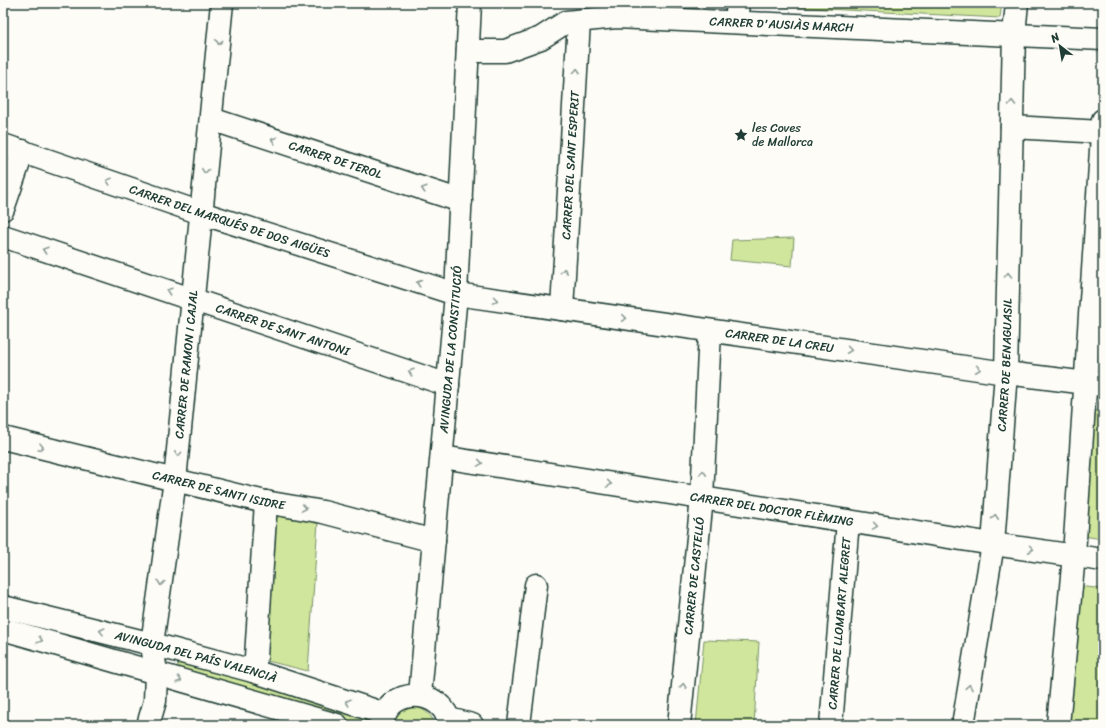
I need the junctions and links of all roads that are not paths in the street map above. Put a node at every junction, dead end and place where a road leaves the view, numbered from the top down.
1 (222, 3) edge
2 (470, 3) edge
3 (1017, 3) edge
4 (737, 13) edge
5 (579, 21) junction
6 (1014, 34) junction
7 (1103, 39) edge
8 (468, 51) junction
9 (211, 119) junction
10 (1102, 126) edge
11 (1012, 127) junction
12 (13, 148) edge
13 (461, 201) junction
14 (3, 209) edge
15 (201, 213) junction
16 (3, 236) edge
17 (456, 294) junction
18 (192, 299) junction
19 (562, 310) junction
20 (710, 331) junction
21 (1006, 373) junction
22 (1094, 383) edge
23 (448, 385) junction
24 (3, 438) edge
25 (442, 457) junction
26 (175, 480) junction
27 (702, 498) junction
28 (266, 502) junction
29 (848, 522) junction
30 (434, 541) junction
31 (993, 544) junction
32 (1074, 555) junction
33 (1103, 560) edge
34 (536, 585) dead end
35 (3, 607) edge
36 (3, 629) edge
37 (152, 644) junction
38 (253, 672) junction
39 (156, 673) junction
40 (420, 695) junction
41 (384, 719) edge
42 (450, 722) edge
43 (148, 725) edge
44 (336, 725) edge
45 (472, 725) edge
46 (519, 725) edge
47 (679, 725) edge
48 (831, 725) edge
49 (963, 725) edge
50 (1058, 725) edge

1 -> 9 street, CARRER DE RAMON I CAJAL
2 - 8 street, AVINGUDA DE LA CONSTITUCIÓ
3 - 6 street, CARRER DE BENAGUASIL
4 - 5 street, CARRER D'AUSIÀS MARCH
4 - 6 street, CARRER D'AUSIÀS MARCH
5 - 8 street, CARRER D'AUSIÀS MARCH
19 -> 5 street, CARRER DEL SANT ESPERIT
6 - 7 street, CARRER D'AUSIÀS MARCH
11 -> 6 street, CARRER DE BENAGUASIL
8 - 13 street, AVINGUDA DE LA CONSTITUCIÓ
13 -> 9 street, CARRER DE TEROL
9 -> 15 street, CARRER DE RAMON I CAJAL
10 - 11 street
10 - 22 street
21 -> 11 street, CARRER DE BENAGUASIL
12 - 14 street
15 -> 12 street, CARRER DEL MARQUÉS DE DOS AIGÜES
13 - 17 street, AVINGUDA DE LA CONSTITUCIÓ
17 -> 15 street, CARRER DEL MARQUÉS DE DOS AIGÜES
15 - 18 street, CARRER DE RAMON I CAJAL
18 -> 16 street, CARRER DE SANT ANTONI
17 -> 19 street, CARRER DE LA CREU
17 - 23 street, AVINGUDA DE LA CONSTITUCIÓ
23 -> 18 street, CARRER DE SANT ANTONI
18 -> 26 street, CARRER DE RAMON I CAJAL
19 -> 20 street, CARRER DE LA CREU
20 -> 21 street, CARRER DE LA CREU
27 -> 20 street, CARRER DE CASTELLÓ
21 - 22 street, CARRER DE LA CREU
31 -> 21 street, CARRER DE BENAGUASIL
22 - 32 street
23 - 25 street, AVINGUDA DE LA CONSTITUCIÓ
24 -> 26 street, CARRER DE SANTI ISIDRE
25 -> 27 street, CARRER DEL DOCTOR FLÈMING
25 - 30 street, AVINGUDA DE LA CONSTITUCIÓ
26 - 28 street, CARRER DE SANTI ISIDRE
26 -> 37 street, CARRER DE RAMON I CAJAL
27 - 29 street, CARRER DEL DOCTOR FLÈMING
47 -> 27 street, CARRER DE CASTELLÓ
28 -> 30 street, CARRER DE SANTI ISIDRE
28 - 38 street
29 -> 31 street, CARRER DEL DOCTOR FLÈMING
29 - 48 street, CARRER DE LLOMBART ALEGRET
30 - 40 street, AVINGUDA DE LA CONSTITUCIÓ
31 -> 32 street, CARRER DEL DOCTOR FLÈMING
49 -> 31 street, CARRER DE BENAGUASIL
32 - 33 street, CARRER DEL DOCTOR FLÈMING
32 - 50 street
34 - 46 street
37 -> 35 street, AVINGUDA DEL PAÍS VALENCIÀ
36 -> 39 street, AVINGUDA DEL PAÍS VALENCIÀ
37 - 38 street, AVINGUDA DEL PAÍS VALENCIÀ
37 - 39 street, CARRER DE RAMON I CAJAL
41 -> 38 street, AVINGUDA DEL PAÍS VALENCIÀ
39 - 43 street, CARRER DE RAMON I CAJAL
39 -> 44 street, AVINGUDA DEL PAÍS VALENCIÀ
40 - 41 street
40 - 42 street
42 - 45 street

